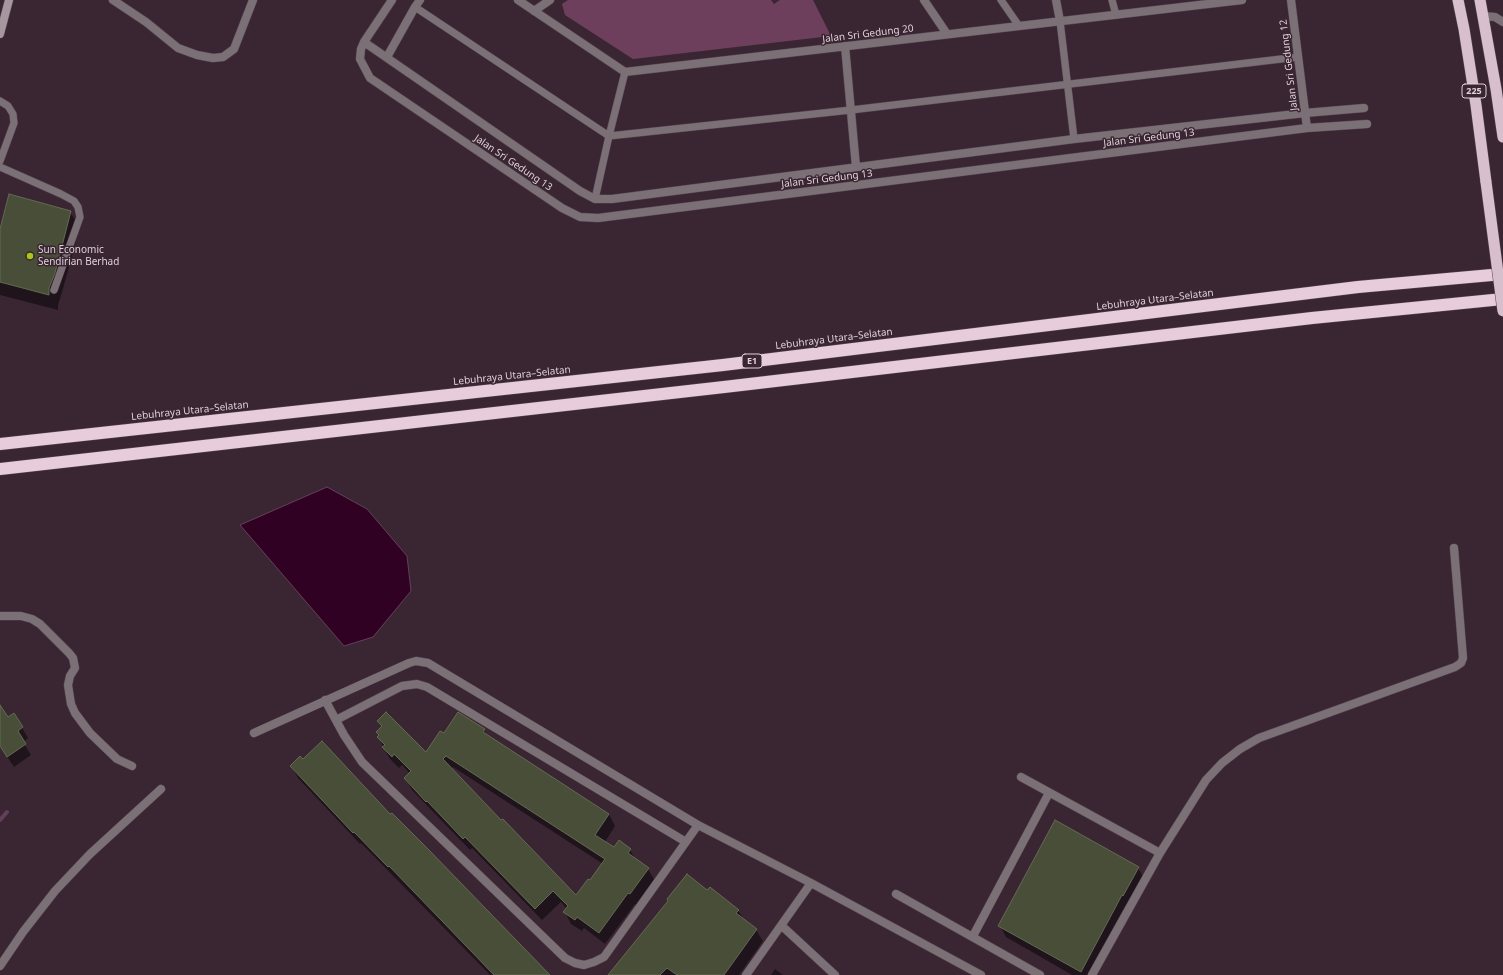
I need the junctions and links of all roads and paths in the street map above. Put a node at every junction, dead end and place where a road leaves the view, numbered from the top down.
1 (9, 0) edge
2 (113, 0) edge
3 (253, 0) edge
4 (392, 0) edge
5 (518, 0) edge
6 (550, 0) edge
7 (924, 0) edge
8 (1001, 0) edge
9 (1056, 0) edge
10 (1112, 0) edge
11 (1163, 0) edge
12 (1242, 0) edge
13 (1291, 0) edge
14 (1458, 0) edge
15 (1480, 0) edge
16 (1220, 1) edge
17 (418, 3) edge
18 (1165, 9) junction
19 (534, 11) junction
20 (1116, 15) junction
21 (1483, 16) junction
22 (1502, 17) edge
23 (1060, 21) junction
24 (1018, 26) junction
25 (0, 34) edge
26 (948, 34) junction
27 (364, 42) junction
28 (845, 46) junction
29 (386, 57) junction
30 (1298, 57) junction
31 (625, 72) junction
32 (1068, 84) junction
33 (0, 102) edge
34 (1364, 108) dead end
35 (851, 110) junction
36 (1305, 113) junction
37 (1367, 124) dead end
38 (1307, 128) junction
39 (609, 136) junction
40 (1503, 137) edge
41 (1074, 139) junction
42 (0, 161) edge
43 (0, 167) edge
44 (856, 167) junction
45 (595, 199) junction
46 (1503, 274) edge
47 (54, 290) dead end
48 (1503, 299) edge
49 (1503, 311) edge
50 (0, 444) edge
51 (0, 469) edge
52 (1454, 548) dead end
53 (0, 616) edge
54 (325, 700) junction
55 (336, 720) junction
56 (254, 733) dead end
57 (132, 766) dead end
58 (1020, 777) dead end
59 (161, 789) dead end
60 (1050, 793) junction
61 (698, 825) junction
62 (686, 842) junction
63 (1160, 853) junction
64 (812, 883) junction
65 (896, 894) dead end
66 (782, 926) junction
67 (973, 936) junction
68 (0, 966) edge
69 (746, 975) edge
70 (835, 975) edge
71 (980, 975) edge
72 (1040, 975) edge
73 (1092, 975) edge

1 - 25 main road
2 - 3 street
4 - 27 street, Jalan Sri Gedung 13
5 - 19 street
6 - 19 street
7 - 26 street
8 - 24 lane
9 - 23 street
10 - 20 lane
11 - 18 street
12 - 16 street, Jalan Sri Gedung 20
13 - 30 street, Jalan Sri Gedung 12
14 - 49 highway, 225, bridge
15 - 21 highway, 225
16 - 18 street, Jalan Sri Gedung 20
17 - 29 street
17 - 39 lane
18 - 20 street, Jalan Sri Gedung 20
19 - 31 street
20 - 23 street, Jalan Sri Gedung 20
21 - 22 street
21 - 40 highway, 225
23 - 24 street, Jalan Sri Gedung 20
23 - 32 lane
24 - 26 street, Jalan Sri Gedung 20
26 - 28 street, Jalan Sri Gedung 20
27 - 29 street, Jalan Sri Gedung 13
27 - 38 street, Jalan Sri Gedung 13
28 - 31 street, Jalan Sri Gedung 20
28 - 35 street
29 - 45 street, Jalan Sri Gedung 13
30 - 32 lane
30 - 36 street, Jalan Sri Gedung 12
31 - 39 lane
32 - 35 lane
32 - 41 lane
33 - 42 lane
34 - 36 street, Jalan Sri Gedung 13
35 - 39 lane
35 - 44 street
36 - 38 street, Jalan Sri Gedung 12
36 - 41 street, Jalan Sri Gedung 13
37 - 38 street, Jalan Sri Gedung 13
39 - 45 lane
41 - 44 street, Jalan Sri Gedung 13
43 - 47 lane
44 - 45 street, Jalan Sri Gedung 13
46 - 50 highway, Lebuhraya Utara–Selatan / E1
48 - 51 highway, E1
52 - 63 street
53 - 57 street
54 - 55 street
54 - 56 street
54 - 61 street
55 - 62 street
55 - 62 street
58 - 60 street
59 - 68 street
60 - 63 street
60 - 67 street
61 - 62 street
61 - 64 street
63 - 73 street
64 - 66 street
64 - 71 street
65 - 67 street
66 - 69 street
66 - 70 street
67 - 72 street

